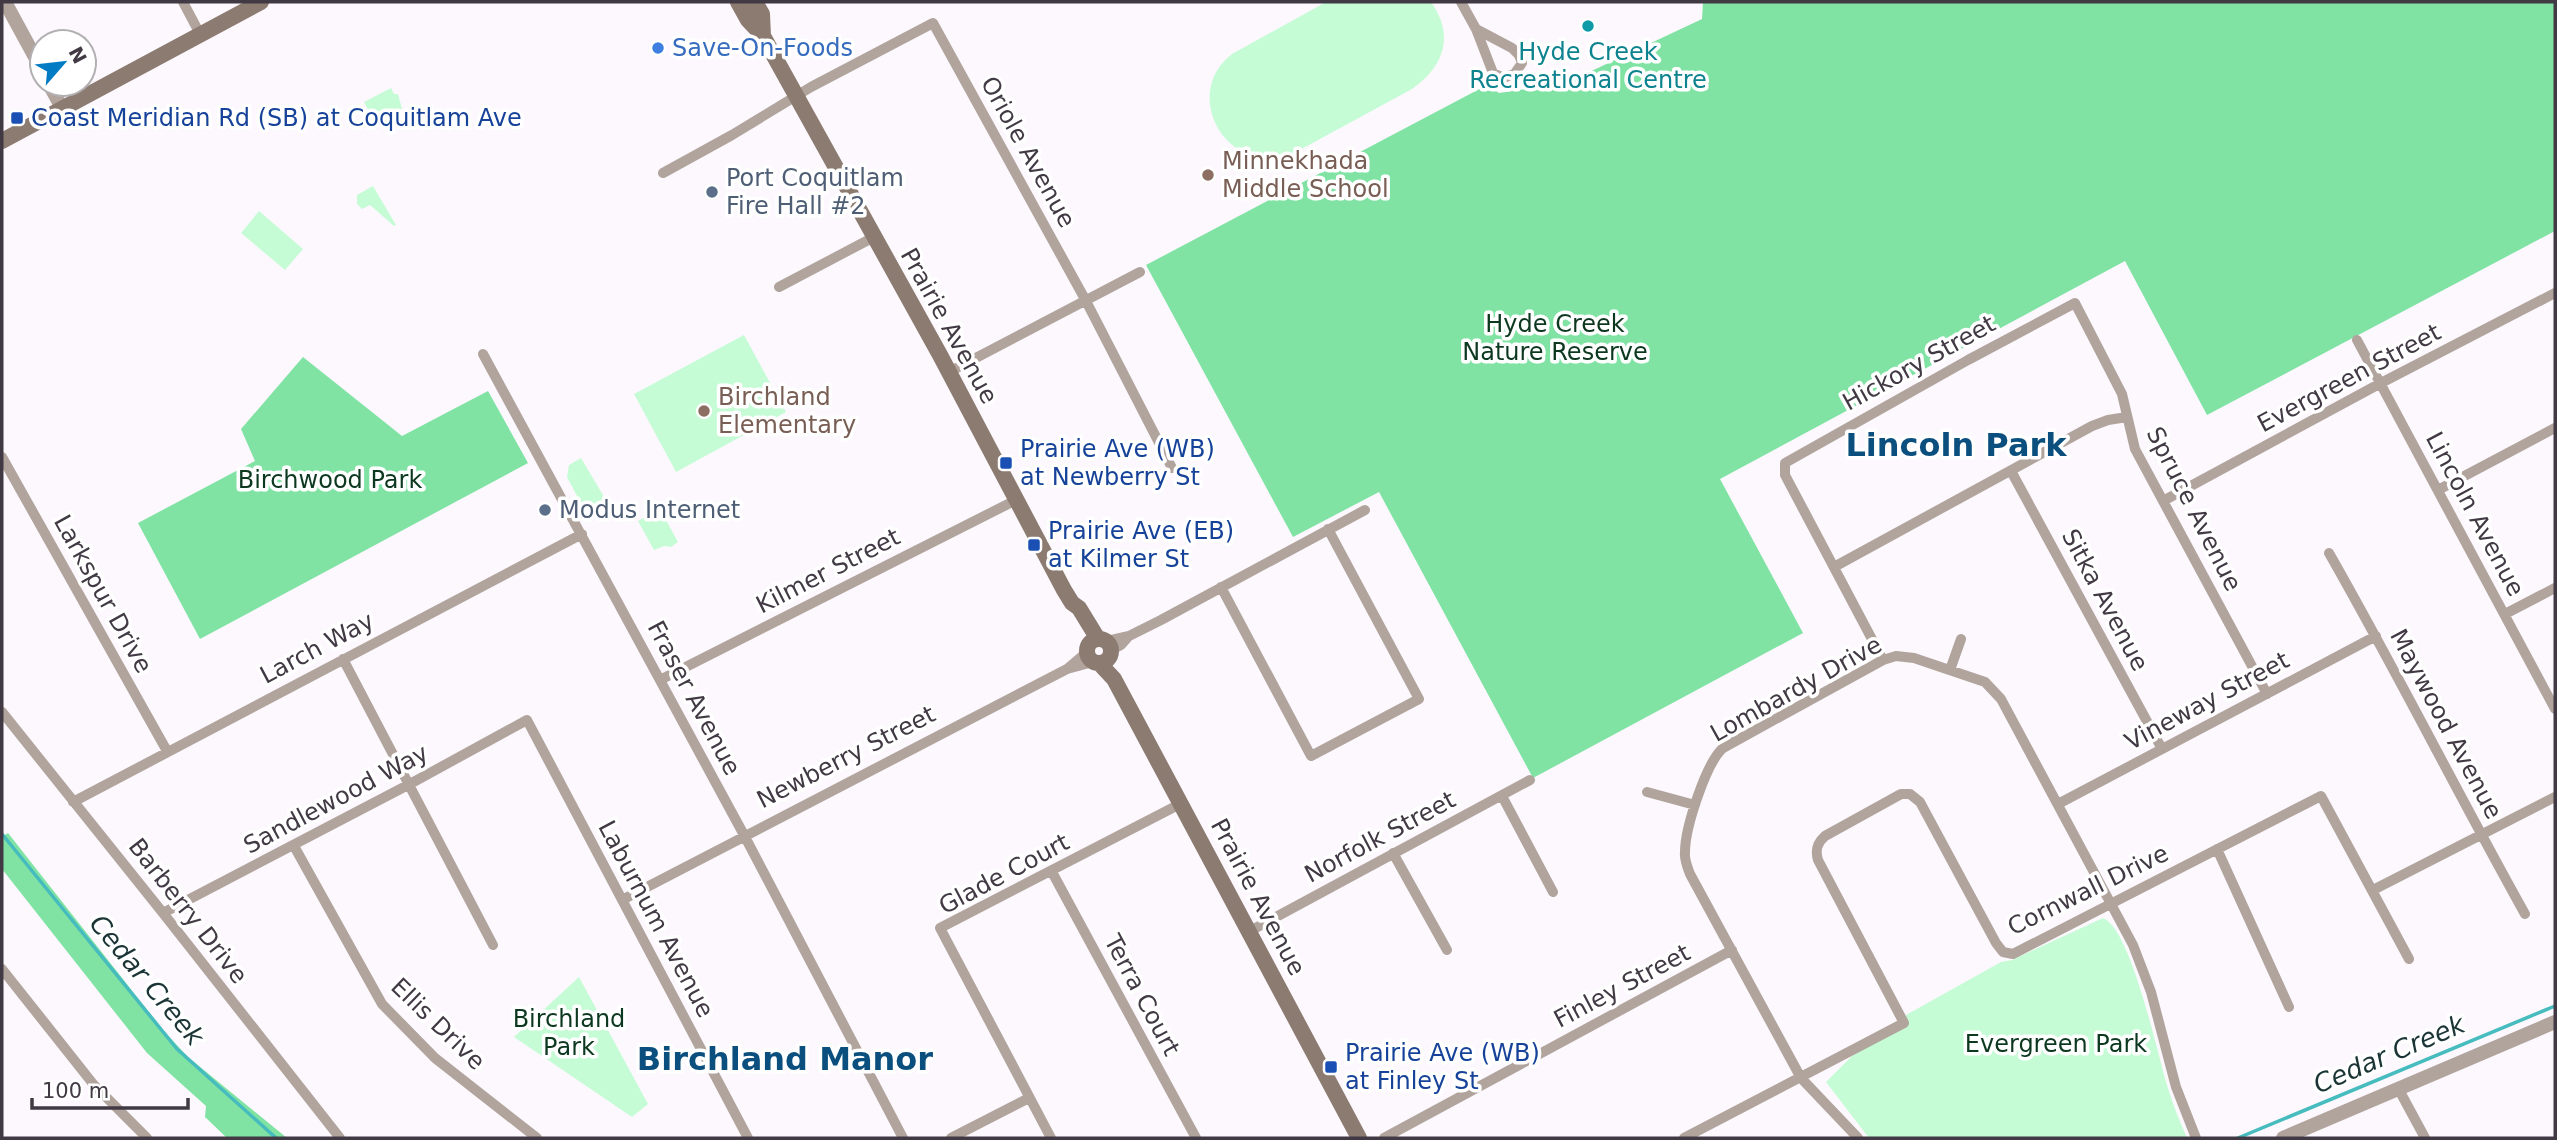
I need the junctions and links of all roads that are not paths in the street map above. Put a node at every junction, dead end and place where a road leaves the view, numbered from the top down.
1 (5, 2) edge
2 (183, 2) edge
3 (261, 2) edge
4 (738, 2) edge
5 (755, 2) edge
6 (1461, 2) edge
7 (1476, 29) junction
8 (200, 34) junction
9 (763, 36) junction
10 (28, 44) edge
11 (796, 96) junction
12 (57, 98) edge
13 (62, 108) junction
14 (2, 141) edge
15 (663, 173) dead end
16 (874, 237) junction
17 (1140, 272) dead end
18 (779, 287) dead end
19 (2555, 293) edge
20 (1086, 301) junction
21 (2075, 303) joint
22 (2357, 340) dead end
23 (483, 354) dead end
24 (949, 372) junction
25 (2381, 383) junction
26 (2127, 417) junction
27 (2555, 428) edge
28 (2, 457) edge
29 (1172, 468) dead end
30 (2011, 471) junction
31 (2438, 490) junction
32 (1016, 500) junction
33 (2163, 501) junction
34 (1365, 510) dead end
35 (1328, 529) junction
36 (582, 534) junction
37 (2329, 553) dead end
38 (1834, 567) junction
39 (1222, 587) junction
40 (2555, 588) edge
41 (2505, 614) junction
42 (2376, 636) junction
43 (1961, 639) dead end
44 (1099, 651) junction
45 (342, 659) junction
46 (1883, 660) junction
47 (1950, 670) junction
48 (660, 680) junction
49 (2267, 694) junction
50 (2555, 709) edge
51 (2, 712) edge
52 (527, 720) joint
53 (2162, 748) junction
54 (167, 751) junction
55 (1530, 780) dead end
56 (408, 785) junction
57 (1647, 792) dead end
58 (1502, 796) junction
59 (2555, 797) edge
60 (74, 802) junction
61 (1182, 803) junction
62 (2058, 804) junction
63 (1695, 806) junction
64 (744, 835) junction
65 (2481, 836) junction
66 (294, 846) junction
67 (2217, 849) junction
68 (1393, 853) junction
69 (1052, 872) junction
70 (2373, 890) junction
71 (1553, 891) dead end
72 (622, 900) junction
73 (2112, 904) junction
74 (163, 913) junction
75 (2525, 914) dead end
76 (1250, 931) junction
77 (493, 945) dead end
78 (1447, 950) dead end
79 (1732, 950) junction
80 (2409, 959) dead end
81 (2, 969) edge
82 (2289, 1007) dead end
83 (2555, 1022) edge
84 (1801, 1078) junction
85 (2398, 1088) junction
86 (1029, 1098) junction
87 (147, 1138) edge
88 (340, 1138) edge
89 (537, 1138) edge
90 (748, 1138) edge
91 (903, 1138) edge
92 (951, 1138) edge
93 (1051, 1138) edge
94 (1196, 1138) edge
95 (1359, 1138) edge
96 (1384, 1138) edge
97 (1684, 1138) edge
98 (1858, 1138) edge
99 (2196, 1138) edge
100 (2283, 1138) edge
101 (2425, 1138) edge

1 - 10 street
2 - 8 street
3 - 8 main road
4 - 9 main road, Prairie Avenue
5 - 9 main road, Prairie Avenue
6 - 7 street
7 - 7 street
8 - 13 main road
9 - 11 main road, Prairie Avenue
11 - 15 street
11 - 16 main road, Prairie Avenue
11 - 20 street, Oriole Avenue
12 - 13 street
13 - 14 main road
16 - 18 street
16 - 24 main road, Prairie Avenue
17 - 20 street
19 - 25 street, Evergreen Street
20 - 24 street
20 - 29 street, Oriole Avenue
21 - 26 street, Spruce Avenue
21 - 38 street, Hickory Street
22 - 25 street, Lincoln Avenue
23 - 36 street, Fraser Avenue
24 - 32 main road, Prairie Avenue
25 - 31 street, Lincoln Avenue
25 - 33 street, Evergreen Street
26 - 30 street
26 - 33 street, Spruce Avenue
27 - 31 street
28 - 54 street, Larkspur Drive
30 - 38 street
30 - 53 street, Sitka Avenue
31 - 41 street, Lincoln Avenue
32 - 44 main road, Prairie Avenue
32 - 48 street, Kilmer Street
33 - 49 street, Spruce Avenue
34 - 35 street, Newberry Street
35 - 39 street, Newberry Street
35 - 39 street
36 - 45 street, Larch Way
36 - 48 street, Fraser Avenue
37 - 42 street, Maywood Avenue
38 - 46 street
39 - 44 street, Newberry Street
40 - 41 street
41 - 50 street, Lincoln Avenue
42 - 49 street, Vineway Street
42 - 65 street, Maywood Avenue
43 - 47 street
44 - 61 main road, Prairie Avenue
44 - 64 street, Newberry Street
45 - 54 street, Larch Way
45 - 56 street
46 - 47 street, Lombardy Drive
46 - 63 street, Lombardy Drive
47 - 62 street, Lombardy Drive
48 - 64 street, Fraser Avenue
49 - 53 street, Vineway Street
51 - 60 street, Barberry Drive
52 - 56 street, Sandlewood Way
52 - 72 street, Laburnum Avenue
53 - 62 street, Vineway Street
54 - 60 street, Larch Way
55 - 58 street, Norfolk Street
56 - 66 street, Sandlewood Way
56 - 77 street
57 - 63 street
58 - 68 street, Norfolk Street
58 - 71 street
59 - 65 street
60 - 74 street, Barberry Drive
61 - 69 street, Glade Court
61 - 76 main road, Prairie Avenue
62 - 73 street, Lombardy Drive
63 - 79 street, Lombardy Drive
64 - 72 street, Newberry Street
64 - 91 street, Fraser Avenue
65 - 70 street
65 - 75 street, Maywood Avenue
66 - 74 street, Sandlewood Way
66 - 89 street, Ellis Drive
67 - 70 street, Cornwall Drive
67 - 73 street, Cornwall Drive
67 - 82 street
68 - 76 street, Norfolk Street
68 - 78 street
69 - 86 street, Glade Court
69 - 94 street, Terra Court
70 - 80 street
72 - 90 street, Laburnum Avenue
73 - 84 street, Cornwall Drive
73 - 99 street, Lombardy Drive
74 - 88 street, Barberry Drive
76 - 95 main road, Prairie Avenue
79 - 84 street, Lombardy Drive
79 - 96 street, Finley Street
81 - 87 street
83 - 85 street
84 - 97 street
84 - 98 street, Lombardy Drive
85 - 100 street
85 - 101 street
86 - 92 street
86 - 93 street, Glade Court

